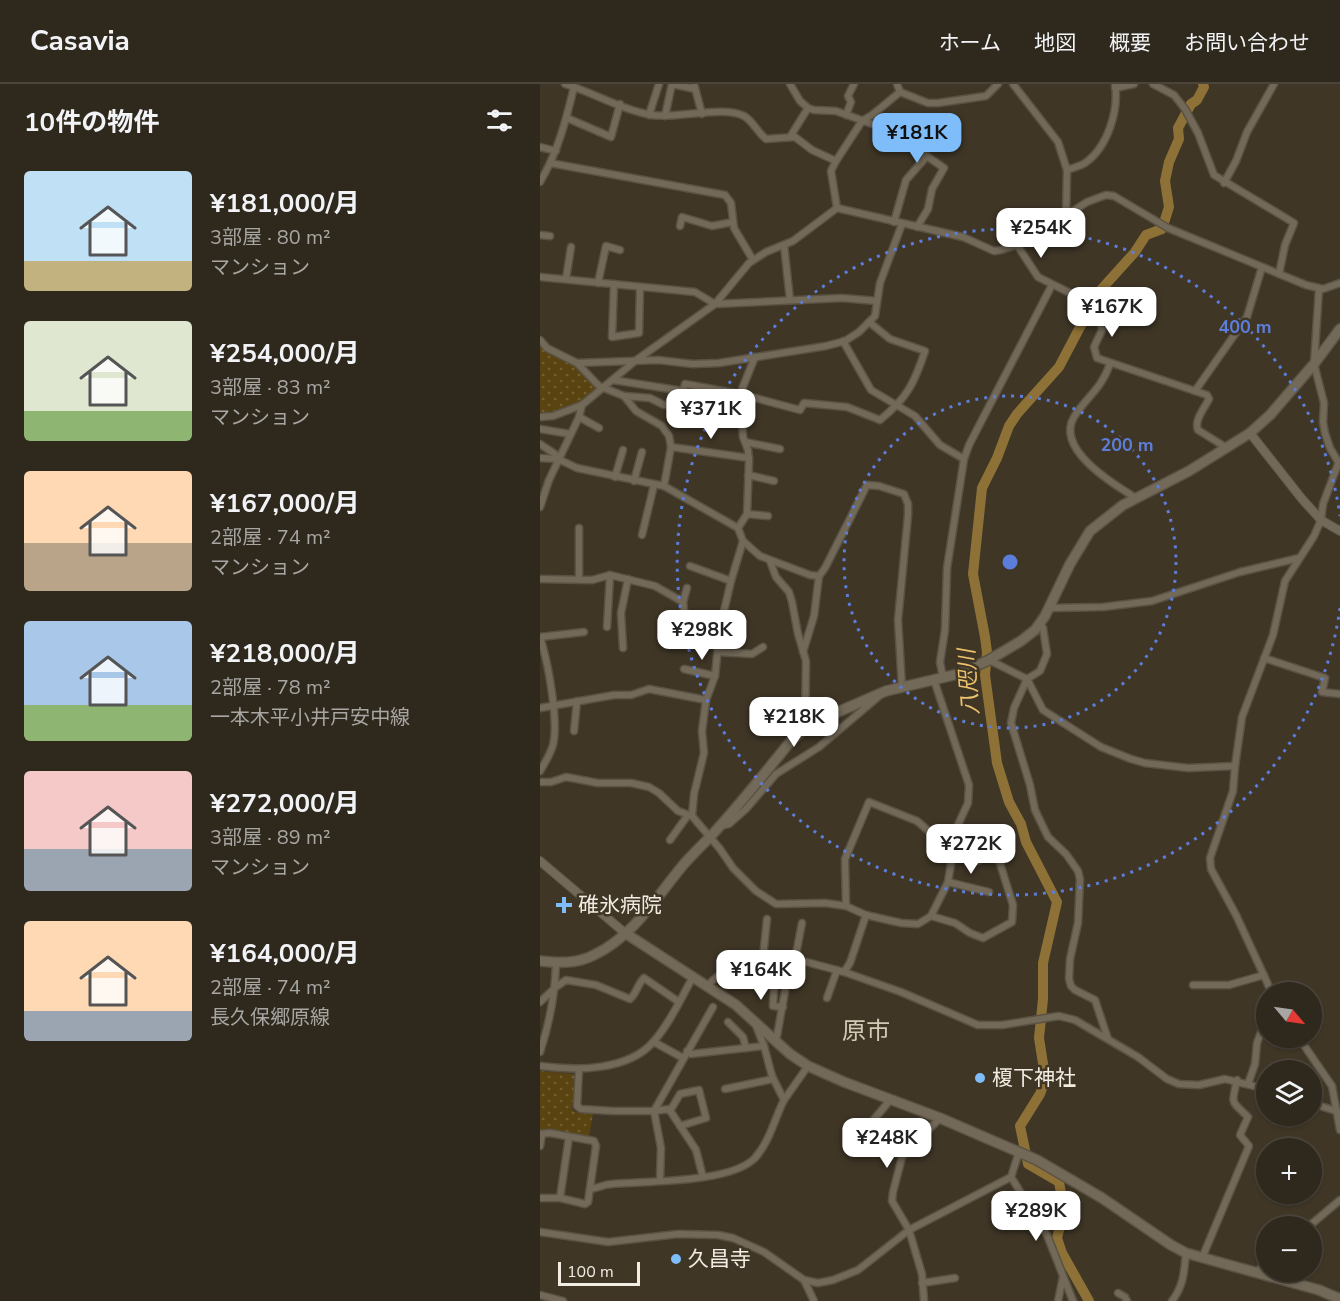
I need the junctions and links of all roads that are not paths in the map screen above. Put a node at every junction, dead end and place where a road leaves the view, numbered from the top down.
1 (565, 84) edge
2 (659, 84) edge
3 (790, 84) edge
4 (854, 84) edge
5 (897, 84) edge
6 (998, 84) edge
7 (1013, 84) edge
8 (1134, 84) edge
9 (1153, 84) edge
10 (1274, 84) edge
11 (695, 86) edge
12 (1115, 86) edge
13 (574, 87) junction
14 (900, 93) junction
15 (620, 104) junction
16 (808, 108) junction
17 (702, 114) junction
18 (650, 115) junction
19 (846, 115) junction
20 (665, 116) junction
21 (567, 118) junction
22 (862, 121) junction
23 (790, 137) junction
24 (540, 147) edge
25 (556, 152) junction
26 (927, 156) junction
27 (836, 161) junction
28 (550, 163) junction
29 (1067, 170) junction
30 (540, 182) edge
31 (1224, 183) junction
32 (837, 208) junction
33 (1066, 216) junction
34 (733, 222) junction
35 (894, 222) junction
36 (902, 224) junction
37 (680, 226) dead end
38 (917, 227) junction
39 (540, 235) edge
40 (550, 236) dead end
41 (784, 245) junction
42 (1017, 245) junction
43 (571, 247) dead end
44 (620, 250) dead end
45 (753, 260) junction
46 (1262, 267) junction
47 (1279, 274) junction
48 (540, 277) edge
49 (566, 279) junction
50 (598, 283) junction
51 (1340, 283) edge
52 (614, 284) junction
53 (1052, 285) junction
54 (640, 287) junction
55 (1319, 289) junction
56 (790, 300) junction
57 (877, 301) junction
58 (715, 304) junction
59 (869, 322) junction
60 (1340, 329) edge
61 (540, 340) edge
62 (843, 341) junction
63 (755, 357) junction
64 (635, 361) junction
65 (577, 363) junction
66 (1110, 364) junction
67 (1314, 364) junction
68 (613, 380) junction
69 (604, 388) junction
70 (1195, 391) junction
71 (740, 394) junction
72 (624, 396) junction
73 (715, 404) dead end
74 (898, 404) junction
75 (582, 405) junction
76 (540, 417) edge
77 (579, 417) junction
78 (599, 428) dead end
79 (540, 429) edge
80 (1250, 433) junction
81 (570, 434) junction
82 (745, 442) junction
83 (540, 444) edge
84 (671, 447) junction
85 (1227, 448) junction
86 (780, 449) dead end
87 (623, 450) dead end
88 (642, 452) dead end
89 (540, 458) edge
90 (749, 458) junction
91 (558, 459) junction
92 (964, 459) junction
93 (1339, 465) edge
94 (748, 475) junction
95 (615, 477) junction
96 (634, 481) junction
97 (774, 481) dead end
98 (654, 485) junction
99 (664, 486) junction
100 (1136, 498) junction
101 (540, 507) edge
102 (747, 514) junction
103 (768, 516) dead end
104 (1321, 520) junction
105 (579, 528) dead end
106 (738, 528) junction
107 (1340, 531) edge
108 (642, 535) dead end
109 (743, 541) junction
110 (1299, 558) junction
111 (770, 561) junction
112 (690, 566) dead end
113 (610, 574) junction
114 (819, 576) junction
115 (540, 579) edge
116 (579, 579) junction
117 (628, 579) junction
118 (731, 581) junction
119 (687, 588) dead end
120 (683, 602) junction
121 (1049, 608) junction
122 (1040, 623) junction
123 (607, 627) dead end
124 (720, 628) junction
125 (584, 633) dead end
126 (540, 637) edge
127 (763, 647) dead end
128 (623, 648) dead end
129 (718, 652) junction
130 (803, 652) junction
131 (1264, 658) junction
132 (989, 660) junction
133 (684, 669) dead end
134 (715, 676) junction
135 (939, 679) junction
136 (1028, 679) junction
137 (902, 687) junction
138 (883, 692) junction
139 (1340, 694) edge
140 (706, 700) junction
141 (577, 701) junction
142 (553, 705) junction
143 (540, 708) edge
144 (805, 728) junction
145 (574, 731) dead end
146 (1235, 766) junction
147 (540, 771) edge
148 (540, 782) edge
149 (690, 815) junction
150 (720, 826) junction
151 (710, 837) junction
152 (992, 838) dead end
153 (670, 840) dead end
154 (954, 853) junction
155 (540, 861) edge
156 (978, 861) dead end
157 (948, 882) junction
158 (989, 892) dead end
159 (846, 906) junction
160 (866, 915) junction
161 (931, 916) junction
162 (767, 919) dead end
163 (802, 923) dead end
164 (625, 933) junction
165 (795, 958) junction
166 (540, 961) edge
167 (556, 963) junction
168 (764, 967) junction
169 (840, 971) junction
170 (1264, 975) junction
171 (693, 977) junction
172 (1267, 982) edge
173 (708, 986) junction
174 (1193, 986) dead end
175 (556, 987) junction
176 (785, 991) dead end
177 (827, 998) dead end
178 (540, 1002) edge
179 (679, 1002) junction
180 (783, 1006) junction
181 (713, 1007) dead end
182 (728, 1022) dead end
183 (754, 1022) junction
184 (774, 1039) junction
185 (1108, 1040) junction
186 (654, 1042) junction
187 (764, 1046) junction
188 (746, 1048) junction
189 (1257, 1048) edge
190 (1306, 1048) edge
191 (687, 1051) junction
192 (540, 1052) edge
193 (683, 1058) junction
194 (540, 1066) edge
195 (808, 1066) junction
196 (579, 1069) junction
197 (773, 1079) junction
198 (1237, 1080) junction
199 (1248, 1084) junction
200 (1256, 1086) edge
201 (725, 1089) dead end
202 (891, 1099) junction
203 (784, 1100) junction
204 (1322, 1106) edge
205 (670, 1111) junction
206 (1338, 1111) edge
207 (654, 1112) junction
208 (940, 1118) junction
209 (680, 1126) junction
210 (1340, 1130) edge
211 (541, 1134) edge
212 (569, 1137) junction
213 (540, 1146) edge
214 (856, 1151) dead end
215 (1019, 1152) junction
216 (703, 1177) junction
217 (1011, 1177) junction
218 (660, 1180) junction
219 (590, 1189) junction
220 (540, 1198) edge
221 (560, 1198) junction
222 (1340, 1200) edge
223 (1321, 1216) edge
224 (909, 1230) junction
225 (540, 1232) edge
226 (1185, 1253) junction
227 (1202, 1258) junction
228 (1255, 1274) joint
229 (1063, 1276) junction
230 (955, 1278) dead end
231 (804, 1280) junction
232 (922, 1283) junction
233 (1118, 1293) dead end
234 (540, 1295) edge
235 (1340, 1298) edge
236 (563, 1301) edge
237 (814, 1301) edge
238 (924, 1301) edge
239 (1058, 1301) edge
240 (1073, 1301) edge
241 (1127, 1301) edge
242 (1172, 1301) edge

1 - 13 street
2 - 18 street
3 - 16 street
4 - 19 street
5 - 14 street
6 - 14 street
7 - 29 street
8 - 12 street
9 - 31 street
10 - 31 street
11 - 17 street
11 - 20 street
12 - 29 street
13 - 15 street
13 - 21 street
14 - 22 street
15 - 18 street
15 - 21 street
16 - 19 street
16 - 23 street
17 - 20 street
17 - 23 street
18 - 20 street
19 - 22 street
21 - 25 street
22 - 26 street
22 - 27 street
23 - 27 street
24 - 25 street
25 - 28 street
26 - 35 street
26 - 38 street
27 - 32 street
28 - 30 street
28 - 34 street
29 - 33 street
31 - 47 street
32 - 35 street
32 - 41 street
33 - 42 street
33 - 46 street
34 - 37 street
34 - 45 street
35 - 36 street
36 - 38 street
36 - 57 street
38 - 42 street
39 - 40 street
41 - 45 street
41 - 56 street
42 - 53 street
43 - 49 street
44 - 50 street
45 - 58 street
46 - 47 street
46 - 70 street
47 - 55 street
48 - 49 street
49 - 50 street
50 - 52 street
51 - 55 street
52 - 54 street
52 - 54 street
53 - 66 street
53 - 92 street
54 - 58 street
55 - 67 street
56 - 57 street
56 - 58 street
57 - 59 street
58 - 64 street
59 - 62 street
59 - 74 street
60 - 67 main road
61 - 65 street
62 - 63 street
62 - 74 street
63 - 64 street
63 - 71 street
64 - 65 street
64 - 68 street
65 - 69 street
66 - 70 street
66 - 100 street
67 - 80 main road
67 - 93 street
68 - 69 street
68 - 71 street
69 - 72 street
69 - 75 street
70 - 85 street
71 - 74 street
71 - 82 street
72 - 73 street
72 - 84 street
74 - 92 street
75 - 76 street
75 - 77 street
77 - 78 street
77 - 81 street
79 - 81 street
80 - 85 main road
80 - 104 street
81 - 91 street
82 - 86 street
82 - 90 street
83 - 91 street
84 - 90 street
84 - 99 street
85 - 100 main road
87 - 95 street
88 - 96 street
89 - 91 street
90 - 94 street
91 - 95 street
91 - 101 street
92 - 135 street
93 - 104 street
94 - 97 street
94 - 102 street
95 - 96 street
96 - 98 street
98 - 99 street
98 - 108 street
99 - 106 street
100 - 121 main road
102 - 103 street
102 - 106 street
104 - 107 street
104 - 110 street
105 - 116 street
106 - 109 street
109 - 111 street
109 - 118 street
110 - 121 street
110 - 131 street
111 - 114 street
111 - 130 street
112 - 118 street
113 - 116 street
113 - 117 street
113 - 123 street
114 - 130 street
114 - 137 street
115 - 116 street
117 - 120 street
117 - 128 street
118 - 124 street
119 - 120 street
120 - 124 street
121 - 122 main road
122 - 132 main road
122 - 136 street
124 - 129 street
125 - 126 street
126 - 142 street
127 - 129 street
129 - 134 street
130 - 144 street
131 - 139 street
131 - 146 street
132 - 135 main road
132 - 136 street
133 - 134 street
134 - 140 street
135 - 137 main road
135 - 154 street
136 - 146 street
136 - 185 street
137 - 138 main road
138 - 144 main road
138 - 150 street
140 - 141 street
140 - 149 street
141 - 142 street
141 - 145 street
142 - 143 street
142 - 147 street
144 - 150 main road
146 - 170 street
148 - 149 street
149 - 151 street
149 - 153 street
150 - 151 main road
151 - 159 street
151 - 164 main road
152 - 161 street
154 - 156 street
154 - 157 street
154 - 159 street
155 - 164 street
157 - 158 street
157 - 161 street
159 - 160 street
160 - 161 street
160 - 169 street
162 - 168 street
163 - 165 street
164 - 167 main road
164 - 171 main road
165 - 168 street
165 - 169 street
166 - 167 main road
167 - 175 street
168 - 173 street
168 - 180 street
169 - 177 street
169 - 185 street
170 - 172 street
170 - 174 street
171 - 173 main road
171 - 179 street
173 - 183 main road
175 - 178 street
175 - 179 street
175 - 192 street
176 - 180 street
179 - 186 street
180 - 184 street
181 - 191 street
182 - 188 street
183 - 184 main road
183 - 187 street
184 - 195 main road
185 - 198 street
186 - 193 street
186 - 196 street
187 - 188 street
187 - 197 street
188 - 191 street
189 - 199 street
190 - 206 street
191 - 193 street
193 - 207 street
194 - 196 street
195 - 202 main road
195 - 203 street
196 - 207 street
197 - 201 street
197 - 203 street
198 - 199 street
198 - 227 street
199 - 200 street
202 - 208 main road
202 - 214 street
203 - 216 street
204 - 206 street
205 - 207 street
205 - 209 street
205 - 209 street
206 - 210 street
207 - 218 street
208 - 215 main road
208 - 224 street
209 - 216 street
211 - 212 street
211 - 213 street
212 - 219 street
212 - 221 street
215 - 217 street
215 - 226 main road
216 - 218 street
217 - 224 street
217 - 229 street
218 - 219 street
219 - 221 street
220 - 221 street
222 - 223 street
224 - 231 street
224 - 232 street
225 - 231 street
226 - 227 main road
226 - 242 street
227 - 228 main road
228 - 235 main road
229 - 239 street
229 - 240 street
230 - 232 street
231 - 237 street
232 - 238 street
233 - 241 street
234 - 236 street

